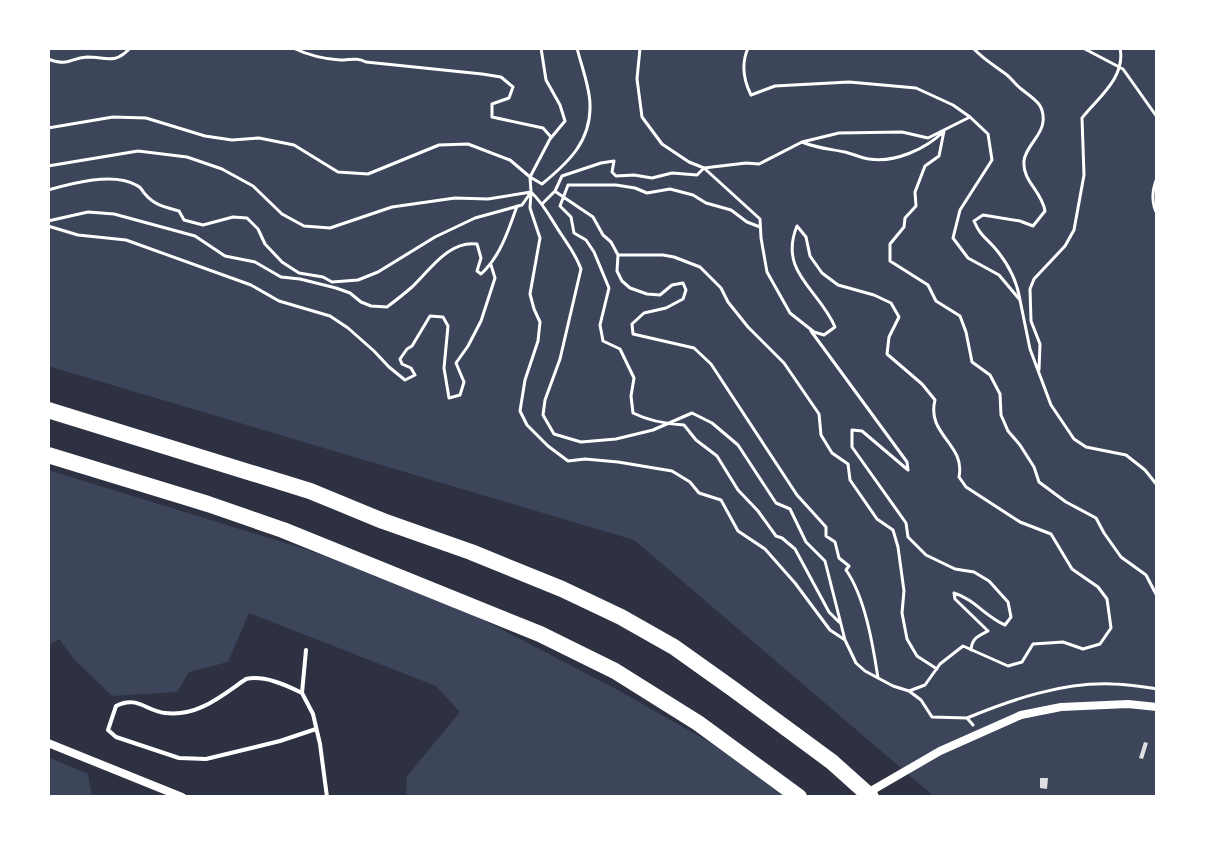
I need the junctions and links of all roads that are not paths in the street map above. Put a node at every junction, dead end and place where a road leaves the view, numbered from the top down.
1 (48, 410) edge
2 (48, 455) edge
3 (306, 650) dead end
4 (302, 693) junction
5 (1157, 707) edge
6 (316, 729) junction
7 (48, 743) edge
8 (182, 797) edge
9 (327, 797) edge
10 (799, 797) edge
11 (860, 797) edge
12 (871, 797) edge

1 - 12 highway
2 - 10 highway
3 - 4 lane
4 - 6 lane
4 - 6 lane
5 - 11 street
6 - 9 lane
7 - 8 street

